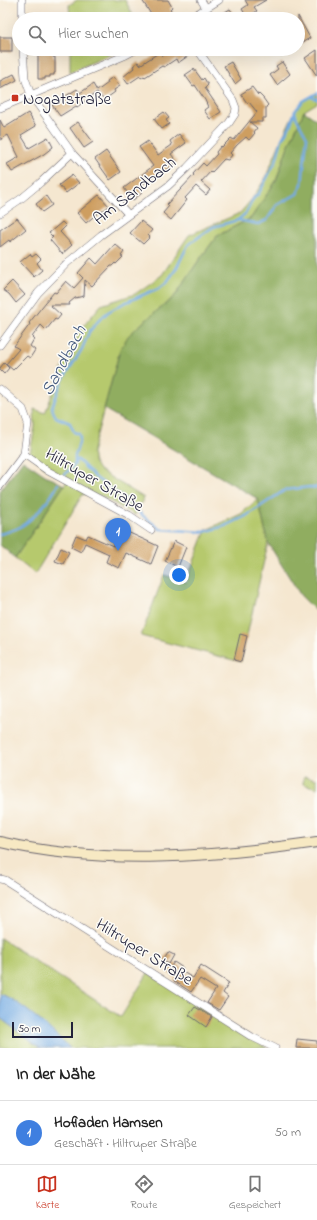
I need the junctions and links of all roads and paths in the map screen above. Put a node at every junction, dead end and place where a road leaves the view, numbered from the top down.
1 (22, 0) edge
2 (201, 0) edge
3 (219, 0) edge
4 (206, 8) junction
5 (22, 12) edge
6 (199, 12) edge
7 (23, 56) edge
8 (124, 56) edge
9 (202, 56) edge
10 (31, 95) junction
11 (0, 108) edge
12 (72, 152) junction
13 (0, 213) edge
14 (128, 214) junction
15 (0, 345) edge
16 (0, 389) edge
17 (24, 454) junction
18 (0, 486) edge
19 (151, 530) dead end
20 (0, 842) edge
21 (317, 842) edge
22 (0, 879) edge
23 (275, 1048) edge

1 - 5 street
2 - 4 street
3 - 4 street
4 - 6 street
7 - 10 street
8 - 10 street
9 - 14 street, Am Sandbach
10 - 11 street
10 - 12 street
12 - 13 street
12 - 14 street
14 - 15 street, Am Sandbach
16 - 17 street, Hiltruper Straße
17 - 18 street, Hiltruper Straße
17 - 19 street, Hiltruper Straße
20 - 21 main road
22 - 23 street, Hiltruper Straße

